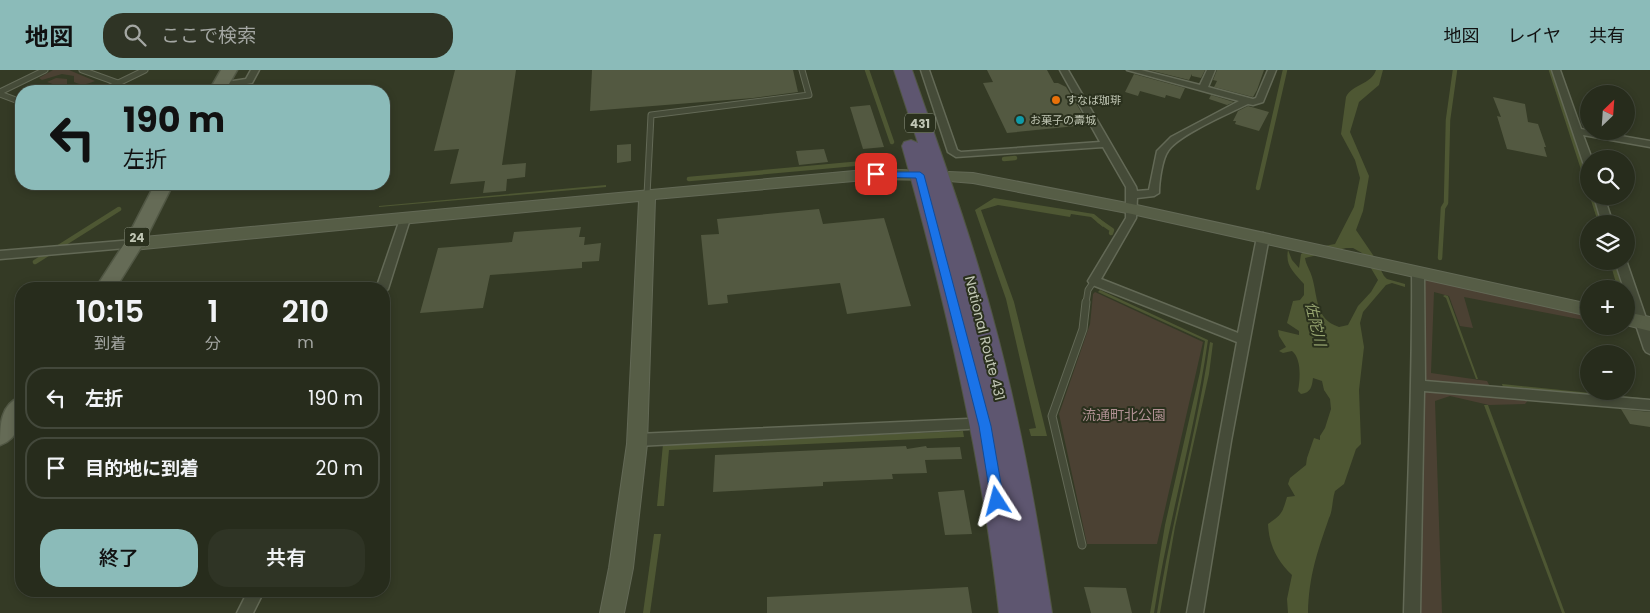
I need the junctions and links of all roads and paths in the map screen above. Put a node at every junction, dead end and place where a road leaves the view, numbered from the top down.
1 (45, 70) edge
2 (82, 70) edge
3 (144, 70) edge
4 (229, 70) edge
5 (255, 70) edge
6 (802, 70) edge
7 (888, 70) edge
8 (903, 70) edge
9 (925, 70) edge
10 (1064, 70) edge
11 (1131, 70) edge
12 (1210, 70) edge
13 (1272, 70) edge
14 (1556, 70) edge
15 (118, 83) junction
16 (15, 85) edge
17 (16, 85) edge
18 (114, 85) edge
19 (221, 85) edge
20 (236, 85) edge
21 (1203, 88) junction
22 (0, 93) edge
23 (15, 99) edge
24 (1248, 100) junction
25 (1577, 131) junction
26 (1108, 144) junction
27 (1650, 144) edge
28 (1584, 150) edge
29 (928, 175) junction
30 (161, 190) edge
31 (646, 195) junction
32 (1132, 202) junction
33 (405, 219) junction
34 (1267, 238) junction
35 (133, 244) junction
36 (0, 255) edge
37 (1624, 270) edge
38 (1412, 271) junction
39 (1094, 281) junction
40 (109, 282) edge
41 (384, 282) edge
42 (1580, 308) edge
43 (1639, 321) edge
44 (1242, 340) junction
45 (1650, 348) edge
46 (1418, 385) junction
47 (1650, 405) edge
48 (15, 415) edge
49 (968, 424) dead end
50 (0, 436) edge
51 (637, 440) junction
52 (1082, 545) dead end
53 (253, 597) edge
54 (245, 613) edge
55 (612, 613) edge
56 (1014, 613) edge
57 (1037, 613) edge
58 (1195, 613) edge
59 (1412, 613) edge

1 - 17 lane
2 - 15 lane
3 - 15 lane
4 - 19 main road
5 - 20 street
6 - 31 lane
7 - 29 highway, National Route 431 / 431
8 - 29 highway, National Route 431 / 431
9 - 26 street
10 - 26 street
11 - 21 street
12 - 21 street
13 - 24 street
14 - 25 street
15 - 18 lane
16 - 22 lane
21 - 24 street
22 - 23 lane
24 - 32 street
25 - 27 street
25 - 28 street
26 - 32 street
29 - 31 street
29 - 32 street
29 - 56 highway, National Route 431 / 431
29 - 57 highway, National Route 431 / 431
30 - 35 main road, 24
31 - 33 street
31 - 51 street
32 - 34 street
32 - 39 street
33 - 35 street
33 - 41 street
34 - 38 street
34 - 44 street
35 - 36 street
35 - 40 main road, 24
37 - 43 street
38 - 42 street
38 - 46 street
39 - 44 street
39 - 52 lane
43 - 45 street
44 - 58 street
46 - 47 street
46 - 59 street
48 - 50 main road
49 - 51 street
51 - 55 street
53 - 54 street

